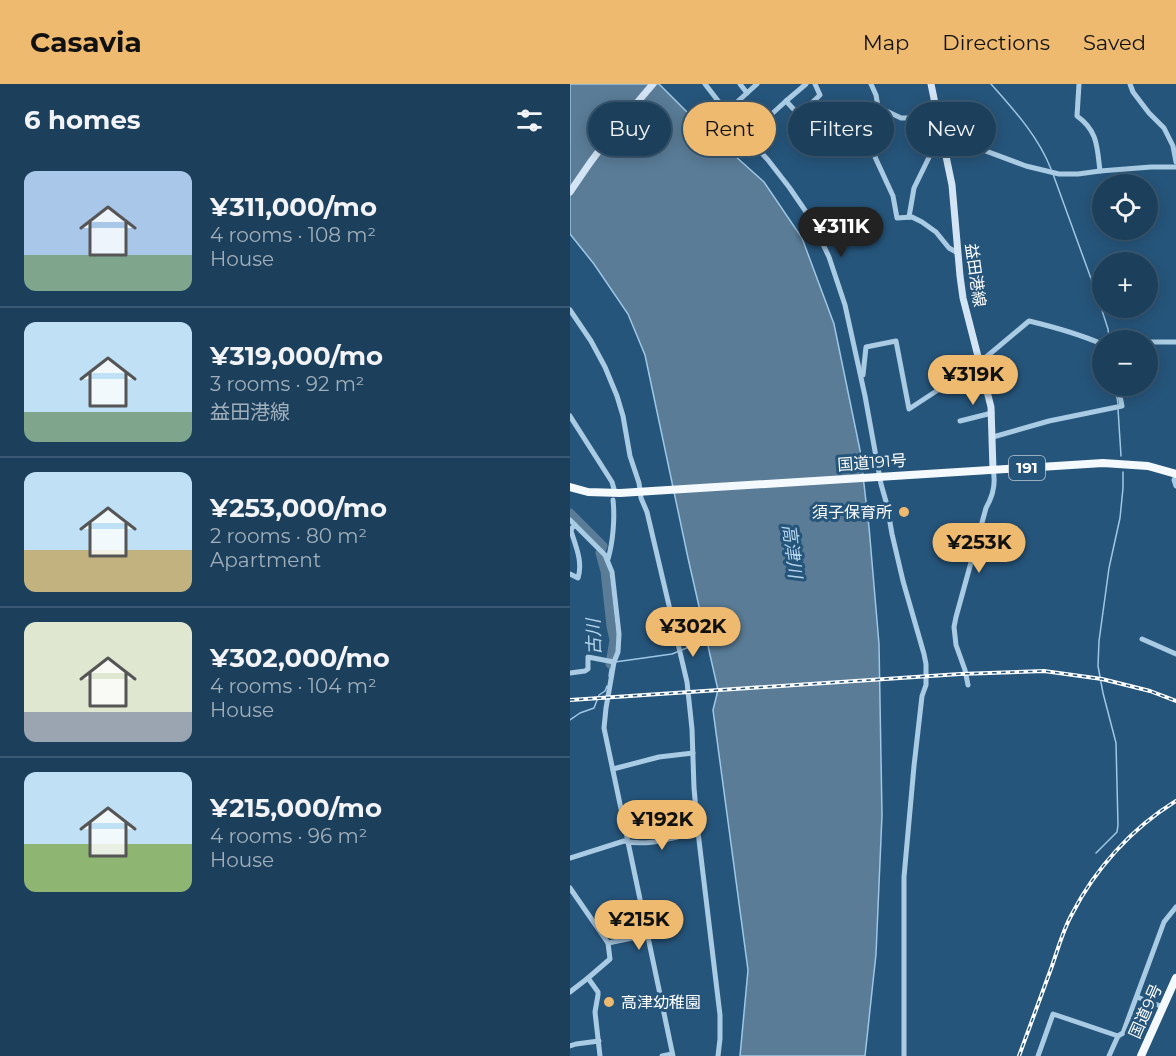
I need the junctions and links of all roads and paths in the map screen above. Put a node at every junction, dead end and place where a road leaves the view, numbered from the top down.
1 (653, 84) edge
2 (705, 84) edge
3 (740, 84) edge
4 (757, 84) edge
5 (806, 84) edge
6 (815, 84) edge
7 (871, 84) edge
8 (931, 84) edge
9 (1079, 84) edge
10 (1130, 84) edge
11 (747, 93) junction
12 (786, 101) junction
13 (877, 102) edge
14 (935, 102) edge
15 (996, 155) edge
16 (875, 156) edge
17 (930, 156) edge
18 (945, 156) edge
19 (1176, 162) edge
20 (1176, 167) edge
21 (1100, 171) junction
22 (570, 192) edge
23 (909, 217) junction
24 (958, 253) junction
25 (570, 310) edge
26 (1092, 340) edge
27 (1158, 342) edge
28 (1176, 342) edge
29 (979, 363) junction
30 (862, 381) junction
31 (1120, 396) edge
32 (992, 413) junction
33 (570, 416) edge
34 (960, 421) dead end
35 (993, 437) junction
36 (993, 470) junction
37 (1176, 475) edge
38 (879, 477) junction
39 (1176, 486) edge
40 (570, 487) edge
41 (614, 489) dead end
42 (642, 492) junction
43 (613, 500) dead end
44 (570, 519) edge
45 (575, 525) junction
46 (608, 559) junction
47 (570, 574) edge
48 (1142, 639) dead end
49 (1176, 654) edge
50 (615, 662) junction
51 (570, 673) edge
52 (968, 684) dead end
53 (693, 753) junction
54 (613, 769) junction
55 (698, 832) junction
56 (627, 842) junction
57 (570, 858) edge
58 (570, 888) edge
59 (1176, 907) edge
60 (648, 935) junction
61 (608, 943) junction
62 (588, 978) junction
63 (1176, 978) edge
64 (570, 992) edge
65 (1137, 997) junction
66 (1163, 1007) junction
67 (1118, 1036) junction
68 (599, 1041) junction
69 (570, 1046) edge
70 (673, 1055) edge
71 (600, 1056) edge
72 (662, 1056) edge
73 (718, 1056) edge
74 (904, 1056) edge
75 (1038, 1056) edge
76 (1109, 1056) edge
77 (1141, 1056) edge

1 - 22 main road
2 - 30 street
3 - 11 street
4 - 11 street
5 - 12 street
6 - 12 street
7 - 13 street
8 - 14 main road, 益田港線
9 - 21 street
10 - 19 street
11 - 12 street
15 - 21 street
16 - 23 street
17 - 23 street
18 - 24 main road, 益田港線
20 - 21 street
23 - 24 street
24 - 29 main road, 益田港線
25 - 42 street
26 - 29 street
27 - 28 street
29 - 30 street
29 - 32 main road, 益田港線
30 - 38 street
31 - 35 street
32 - 34 street
32 - 35 main road, 益田港線
33 - 41 street
35 - 36 main road, 益田港線
36 - 37 highway, 国道191号 / 191
36 - 38 highway, 国道191号 / 191
36 - 52 street
37 - 39 street
38 - 42 highway, 国道191号 / 191
38 - 74 street
40 - 42 highway, 国道191号 / 191
42 - 53 street
43 - 46 street
44 - 45 street
45 - 46 street
45 - 47 street
46 - 50 street
48 - 49 street
50 - 51 street
50 - 54 street
53 - 54 street
53 - 55 street
54 - 56 street
55 - 56 street
55 - 73 street
56 - 57 street
56 - 60 street
58 - 61 street
59 - 65 street
60 - 61 street
60 - 70 street
61 - 62 street
62 - 64 street
62 - 68 street
63 - 66 highway, 国道9号
65 - 66 street
65 - 67 street
66 - 77 highway, 国道9号
67 - 75 street
67 - 76 street
68 - 69 street
68 - 71 street
70 - 72 street

